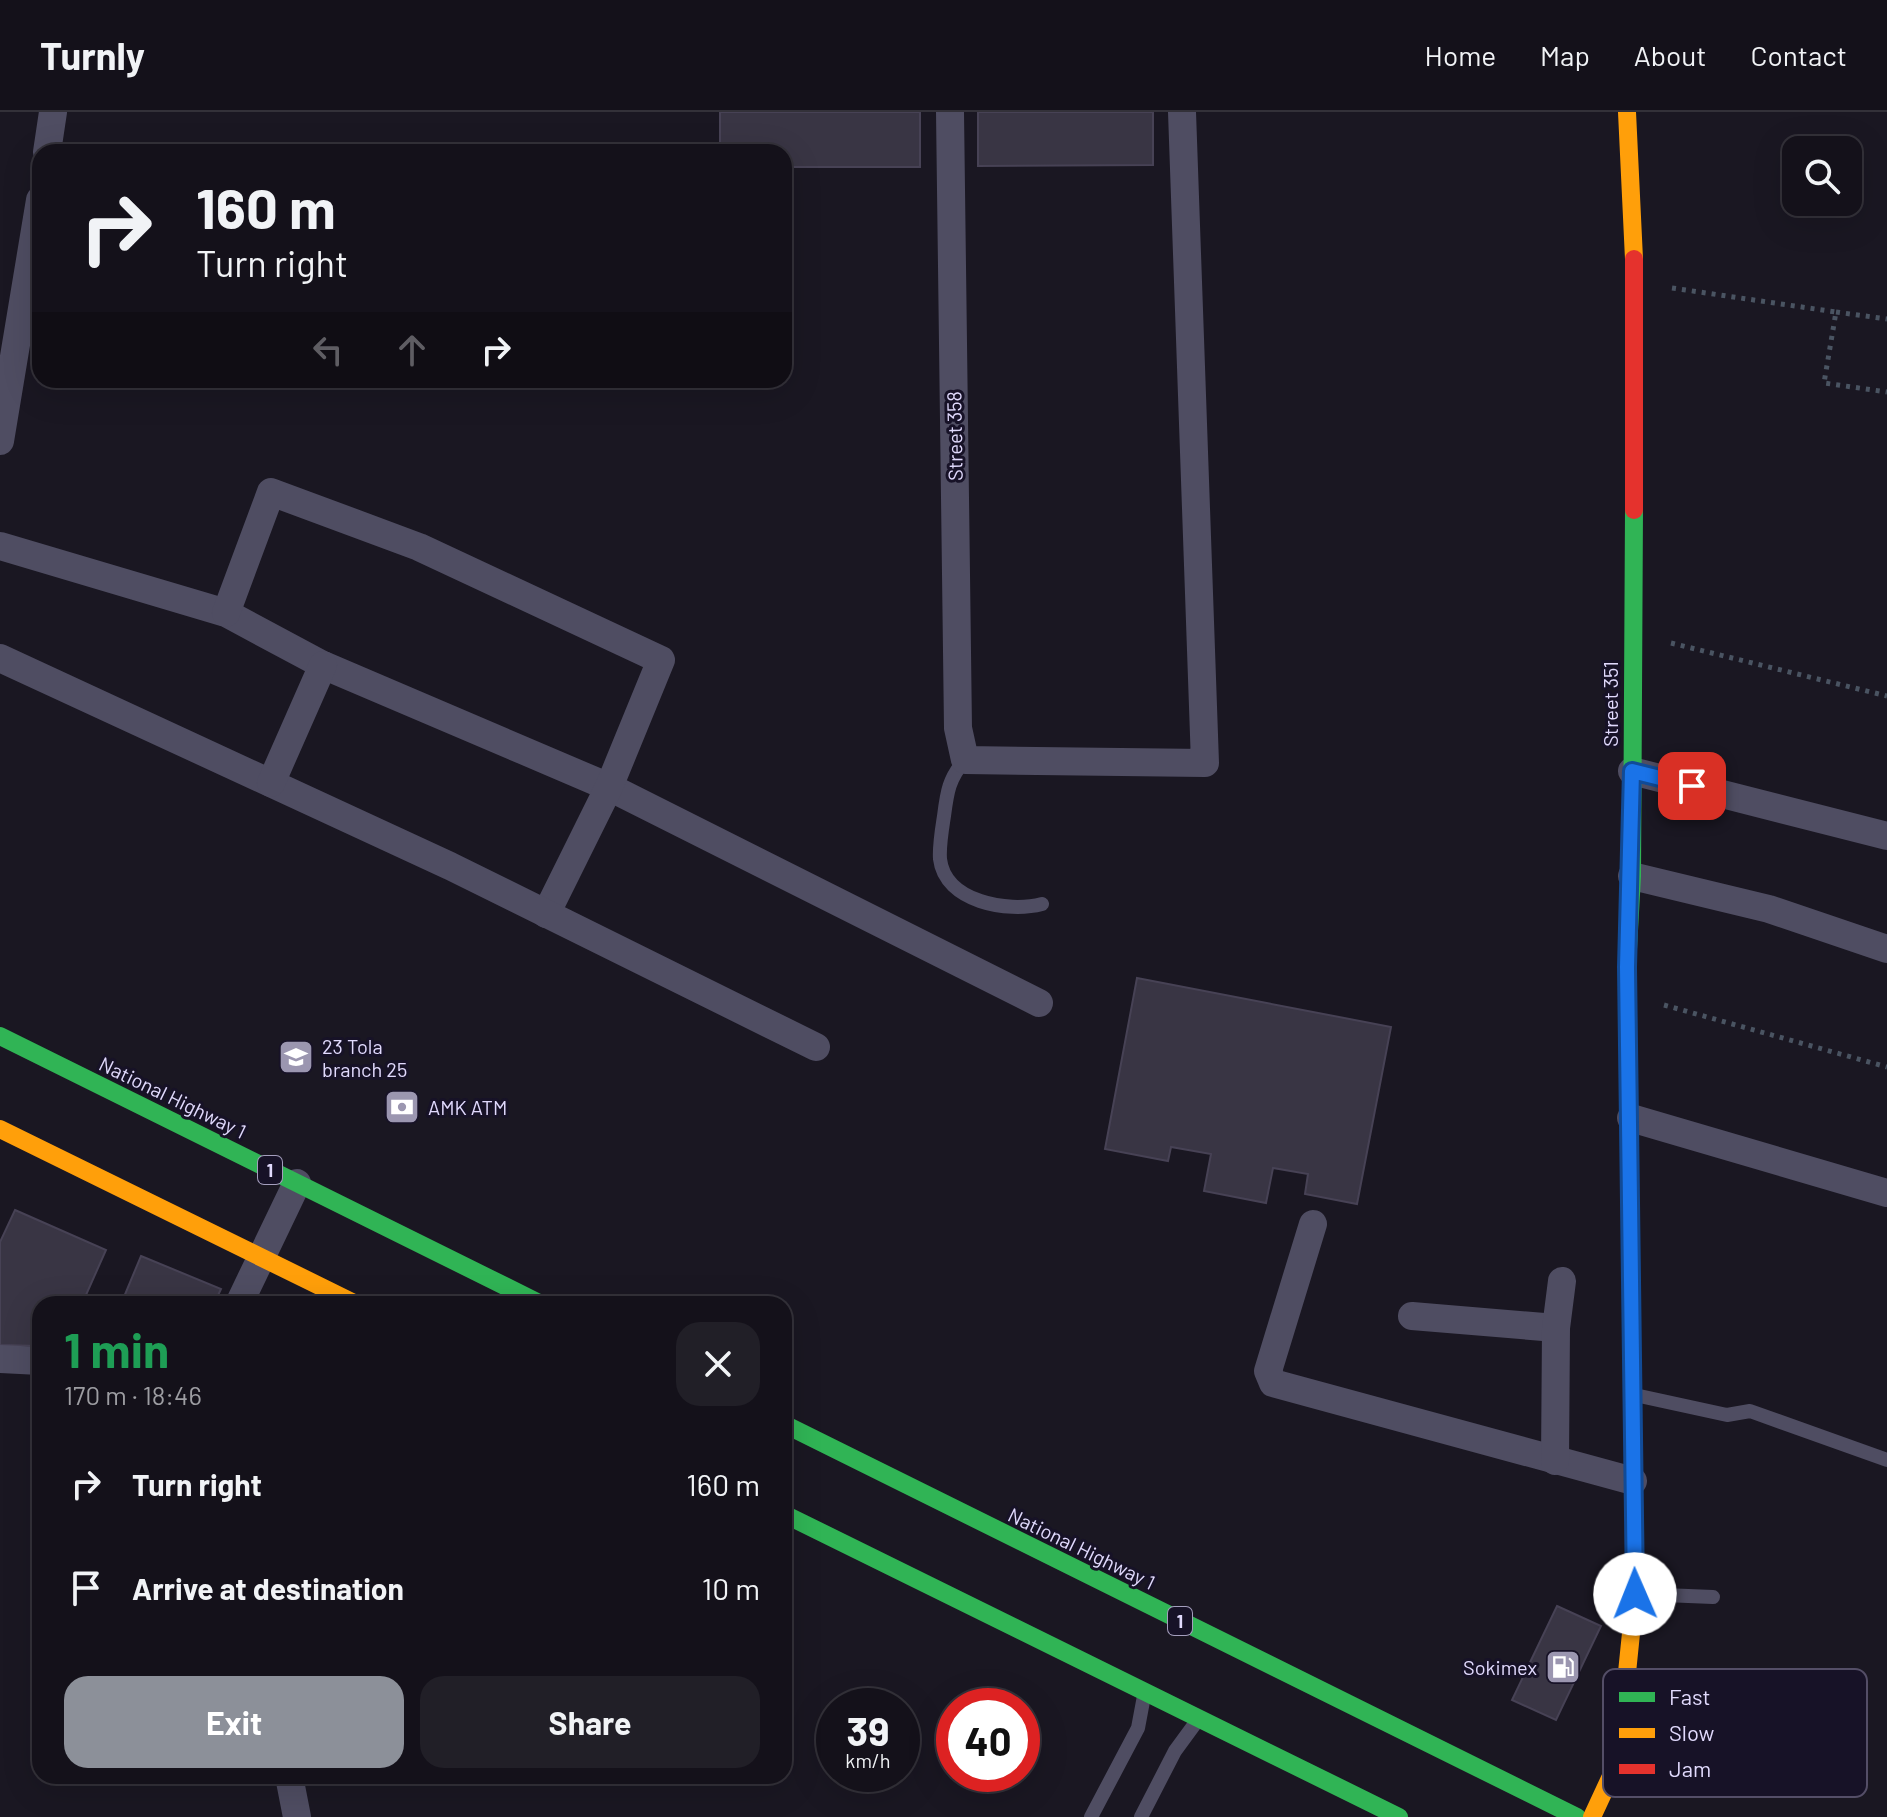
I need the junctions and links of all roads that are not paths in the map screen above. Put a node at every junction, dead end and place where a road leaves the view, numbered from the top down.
1 (53, 112) edge
2 (950, 112) edge
3 (1182, 112) edge
4 (1627, 112) edge
5 (48, 144) edge
6 (32, 248) edge
7 (0, 441) edge
8 (0, 546) edge
9 (226, 613) junction
10 (0, 658) edge
11 (323, 665) junction
12 (965, 760) junction
13 (1632, 771) junction
14 (271, 783) junction
15 (609, 787) junction
16 (1887, 836) edge
17 (1632, 876) junction
18 (1042, 904) dead end
19 (546, 914) junction
20 (1887, 949) edge
21 (1039, 1003) dead end
22 (0, 1036) edge
23 (816, 1047) dead end
24 (1631, 1118) junction
25 (0, 1129) edge
26 (297, 1183) junction
27 (1887, 1193) edge
28 (1313, 1224) dead end
29 (261, 1257) junction
30 (1562, 1281) dead end
31 (243, 1296) edge
32 (340, 1296) edge
33 (525, 1296) edge
34 (1412, 1316) dead end
35 (1556, 1328) junction
36 (0, 1359) edge
37 (32, 1361) edge
38 (1634, 1395) junction
39 (792, 1428) edge
40 (1887, 1460) edge
41 (1555, 1461) junction
42 (1633, 1481) junction
43 (792, 1518) edge
44 (1635, 1594) junction
45 (1713, 1597) dead end
46 (1627, 1669) edge
47 (1144, 1692) junction
48 (1199, 1719) junction
49 (291, 1784) edge
50 (1603, 1793) edge
51 (297, 1817) edge
52 (1091, 1817) edge
53 (1141, 1817) edge
54 (1399, 1817) edge
55 (1577, 1817) edge
56 (1592, 1817) edge

1 - 5 street
2 - 12 street, Street 358
3 - 12 street
4 - 13 main road, Street 351
6 - 7 street
8 - 9 street
9 - 11 street
9 - 15 street
10 - 14 street
11 - 14 street
11 - 15 street
12 - 18 lane
13 - 16 street
13 - 17 main road, Street 351
14 - 19 street
15 - 19 street
15 - 21 street
17 - 20 street
17 - 24 main road, Street 351
19 - 23 street
22 - 26 main road, National Highway 1 / 1
24 - 27 street
24 - 38 main road, Street 351
25 - 29 main road
26 - 29 street
26 - 33 main road, National Highway 1 / 1
28 - 41 street
29 - 31 street
29 - 32 main road
30 - 35 street
34 - 35 street
35 - 41 street
36 - 37 street
38 - 40 lane
38 - 42 main road, Street 351
39 - 55 main road, National Highway 1 / 1
41 - 42 street
42 - 44 main road, Street 351
43 - 47 main road
44 - 45 lane
44 - 46 main road, Street 351
47 - 48 main road
47 - 52 lane
48 - 53 lane
48 - 54 main road
49 - 51 street
50 - 56 main road, Street 351

